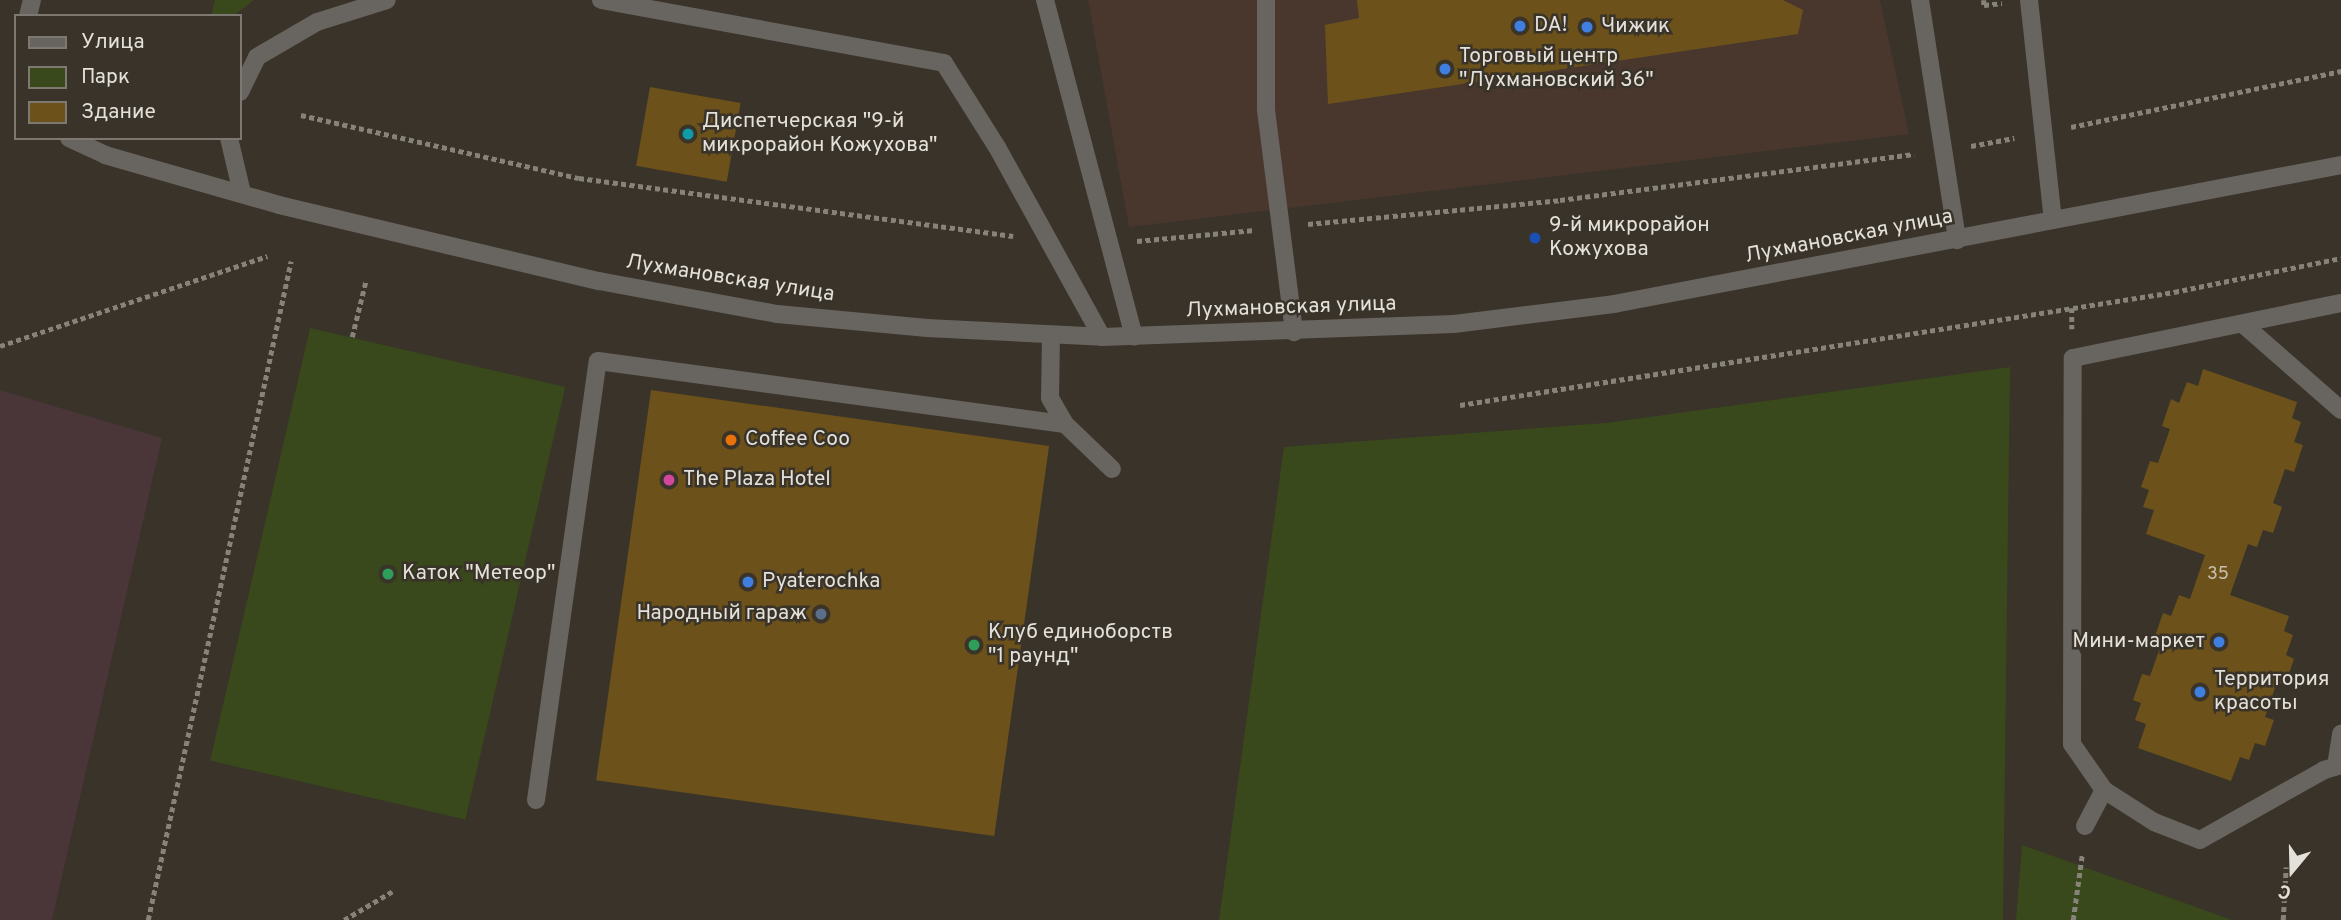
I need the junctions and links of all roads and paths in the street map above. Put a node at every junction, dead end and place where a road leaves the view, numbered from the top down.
1 (387, 0) edge
2 (601, 0) edge
3 (1045, 0) edge
4 (1266, 0) edge
5 (1920, 0) edge
6 (2029, 0) edge
7 (2341, 71) edge
8 (242, 88) edge
9 (301, 115) dead end
10 (2040, 134) junction
11 (73, 140) edge
12 (229, 140) edge
13 (1943, 150) junction
14 (2341, 165) edge
15 (242, 193) junction
16 (2053, 220) junction
17 (1282, 226) junction
18 (1050, 240) junction
19 (1957, 240) junction
20 (1107, 244) junction
21 (267, 256) dead end
22 (2341, 258) edge
23 (291, 261) dead end
24 (366, 280) dead end
25 (2341, 303) edge
26 (2244, 325) junction
27 (1294, 332) junction
28 (1051, 335) junction
29 (1134, 336) junction
30 (352, 337) dead end
31 (1102, 337) junction
32 (0, 346) edge
33 (1460, 405) dead end
34 (2341, 410) edge
35 (1065, 424) junction
36 (1112, 469) dead end
37 (2341, 733) edge
38 (2338, 766) edge
39 (2104, 790) junction
40 (536, 800) dead end
41 (2085, 826) joint
42 (2286, 867) dead end
43 (393, 891) dead end
44 (148, 920) edge
45 (344, 920) edge
46 (2073, 920) edge
47 (2283, 920) edge

1 - 8 street
2 - 18 street
3 - 20 street
4 - 17 street
5 - 13 street
6 - 10 street
7 - 10 path
9 - 18 path
10 - 13 path
10 - 16 street
11 - 15 street, Лухмановская улица
12 - 15 street
13 - 17 path
13 - 19 street
14 - 16 street, Лухмановская улица
15 - 28 street, Лухмановская улица
16 - 19 street, Лухмановская улица
17 - 20 path
17 - 27 street
18 - 31 street
19 - 27 street, Лухмановская улица
20 - 29 street
21 - 32 path
22 - 33 path
23 - 44 path
24 - 30 path
25 - 26 street
26 - 34 street
26 - 39 street
27 - 29 street, Лухмановская улица
28 - 31 street, Лухмановская улица
28 - 35 street
29 - 31 street, Лухмановская улица
35 - 36 street
35 - 40 street
37 - 38 street
38 - 39 street
39 - 41 street
41 - 46 path
42 - 47 path
43 - 45 path

